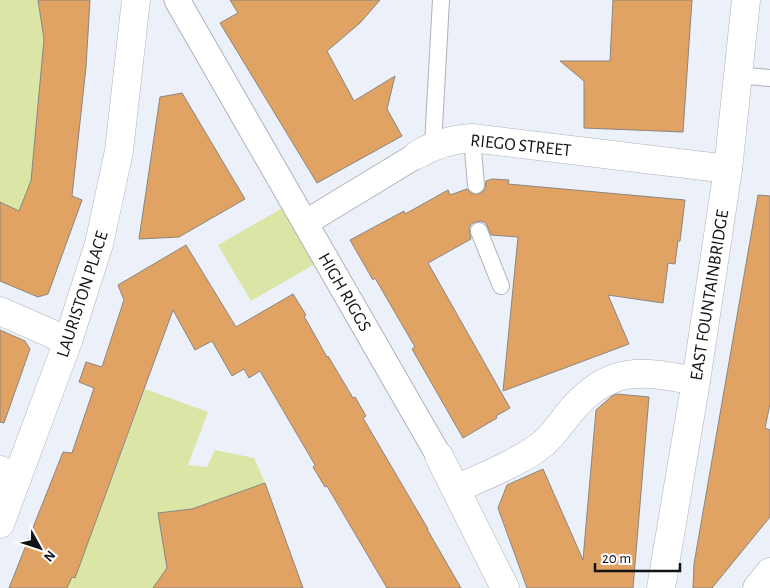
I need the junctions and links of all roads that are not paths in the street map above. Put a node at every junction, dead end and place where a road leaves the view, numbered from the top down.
1 (119, 0) edge
2 (136, 0) edge
3 (177, 0) edge
4 (441, 0) edge
5 (746, 0) edge
6 (129, 56) junction
7 (738, 75) junction
8 (770, 78) edge
9 (472, 138) junction
10 (425, 150) junction
11 (728, 169) junction
12 (476, 185) dead end
13 (305, 223) junction
14 (479, 231) dead end
15 (501, 286) dead end
16 (0, 311) edge
17 (68, 341) junction
18 (696, 381) junction
19 (439, 456) joint
20 (8, 474) edge
21 (456, 489) junction
22 (0, 524) edge
23 (770, 572) edge
24 (505, 588) edge
25 (661, 588) edge
26 (757, 588) edge

1 - 6 street, LAURISTON PLACE
2 - 6 street, LAURISTON PLACE
3 - 13 street, HIGH RIGGS
4 - 10 lane
5 - 7 street, EAST FOUNTAINBRIDGE
6 - 17 street, LAURISTON PLACE
7 - 8 lane
7 - 11 street, EAST FOUNTAINBRIDGE
9 - 10 street, RIEGO STREET
9 - 11 street, RIEGO STREET
9 - 12 lane
10 - 13 street, RIEGO STREET
11 - 18 street, EAST FOUNTAINBRIDGE
13 - 19 street, HIGH RIGGS
14 - 15 lane
16 - 17 street
17 - 20 street, LAURISTON PLACE
18 - 21 street
18 - 25 street, EAST FOUNTAINBRIDGE
19 - 21 street, HIGH RIGGS
20 - 22 street, LAURISTON PLACE
21 - 24 street, HIGH RIGGS
23 - 26 street

